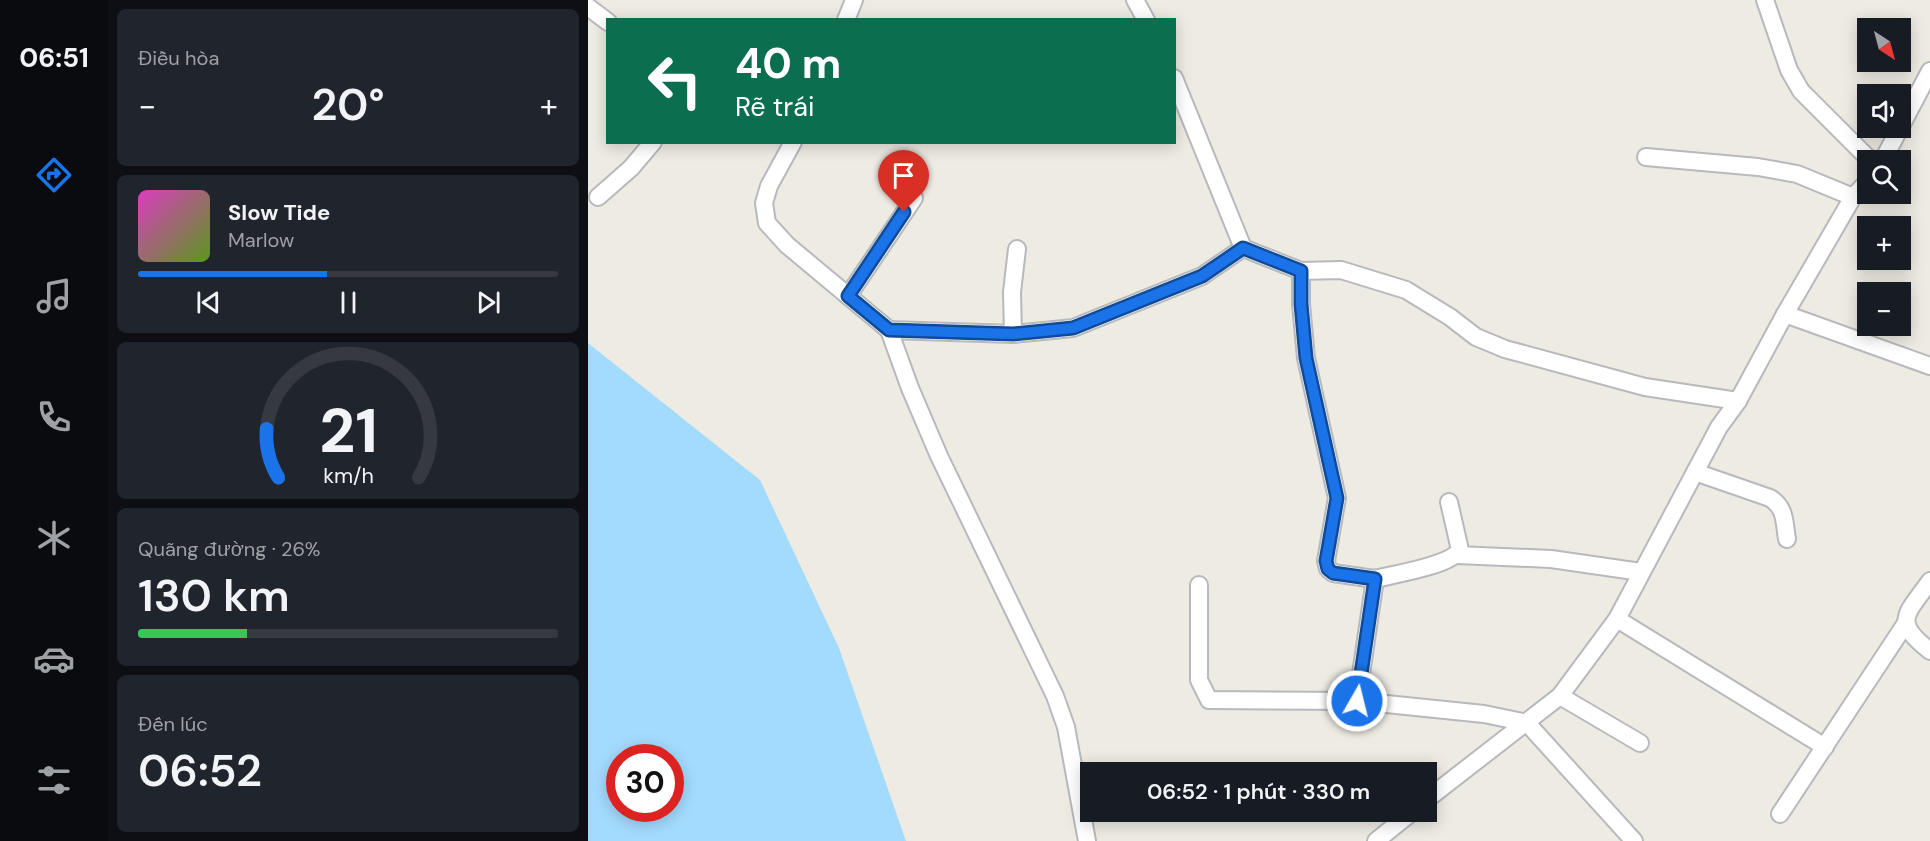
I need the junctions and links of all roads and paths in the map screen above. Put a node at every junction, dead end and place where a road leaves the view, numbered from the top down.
1 (854, 0) edge
2 (1135, 0) edge
3 (1765, 0) edge
4 (588, 7) edge
5 (847, 18) edge
6 (1145, 18) edge
7 (606, 20) edge
8 (1930, 71) edge
9 (1176, 83) edge
10 (651, 144) edge
11 (792, 144) edge
12 (1860, 150) edge
13 (1888, 150) edge
14 (1646, 157) dead end
15 (1857, 193) edge
16 (598, 197) dead end
17 (1853, 197) junction
18 (914, 198) dead end
19 (1243, 248) junction
20 (1017, 249) dead end
21 (1301, 271) junction
22 (848, 296) junction
23 (1785, 314) junction
24 (889, 330) junction
25 (1013, 334) junction
26 (1930, 366) edge
27 (1738, 400) junction
28 (1695, 472) junction
29 (1449, 502) dead end
30 (1787, 539) dead end
31 (1456, 555) junction
32 (1641, 572) junction
33 (1375, 579) junction
34 (1930, 581) edge
35 (1198, 585) dead end
36 (1617, 619) junction
37 (1906, 623) junction
38 (1930, 651) edge
39 (1560, 696) junction
40 (1357, 701) junction
41 (1527, 723) junction
42 (1640, 743) dead end
43 (1825, 747) junction
44 (1437, 792) edge
45 (1780, 814) dead end
46 (1400, 822) edge
47 (1087, 841) edge
48 (1376, 841) edge
49 (1634, 841) edge

1 - 5 street
2 - 6 street
3 - 12 street
4 - 7 street
8 - 13 street
9 - 19 street
10 - 16 street
11 - 22 street
14 - 17 street
15 - 17 street
17 - 23 street
18 - 22 street
19 - 21 street
19 - 25 street
20 - 25 street
21 - 27 street
21 - 33 street
22 - 24 street
23 - 26 street
23 - 27 street
24 - 25 street
24 - 47 street
27 - 28 street
28 - 30 street
28 - 32 street
29 - 31 street
31 - 32 street
31 - 33 street
32 - 36 street
33 - 40 street
34 - 37 street
35 - 40 street
36 - 39 street
36 - 43 street
37 - 38 street
37 - 43 street
39 - 41 street
39 - 42 street
40 - 41 street
41 - 44 street
41 - 49 street
43 - 45 street
46 - 48 street

